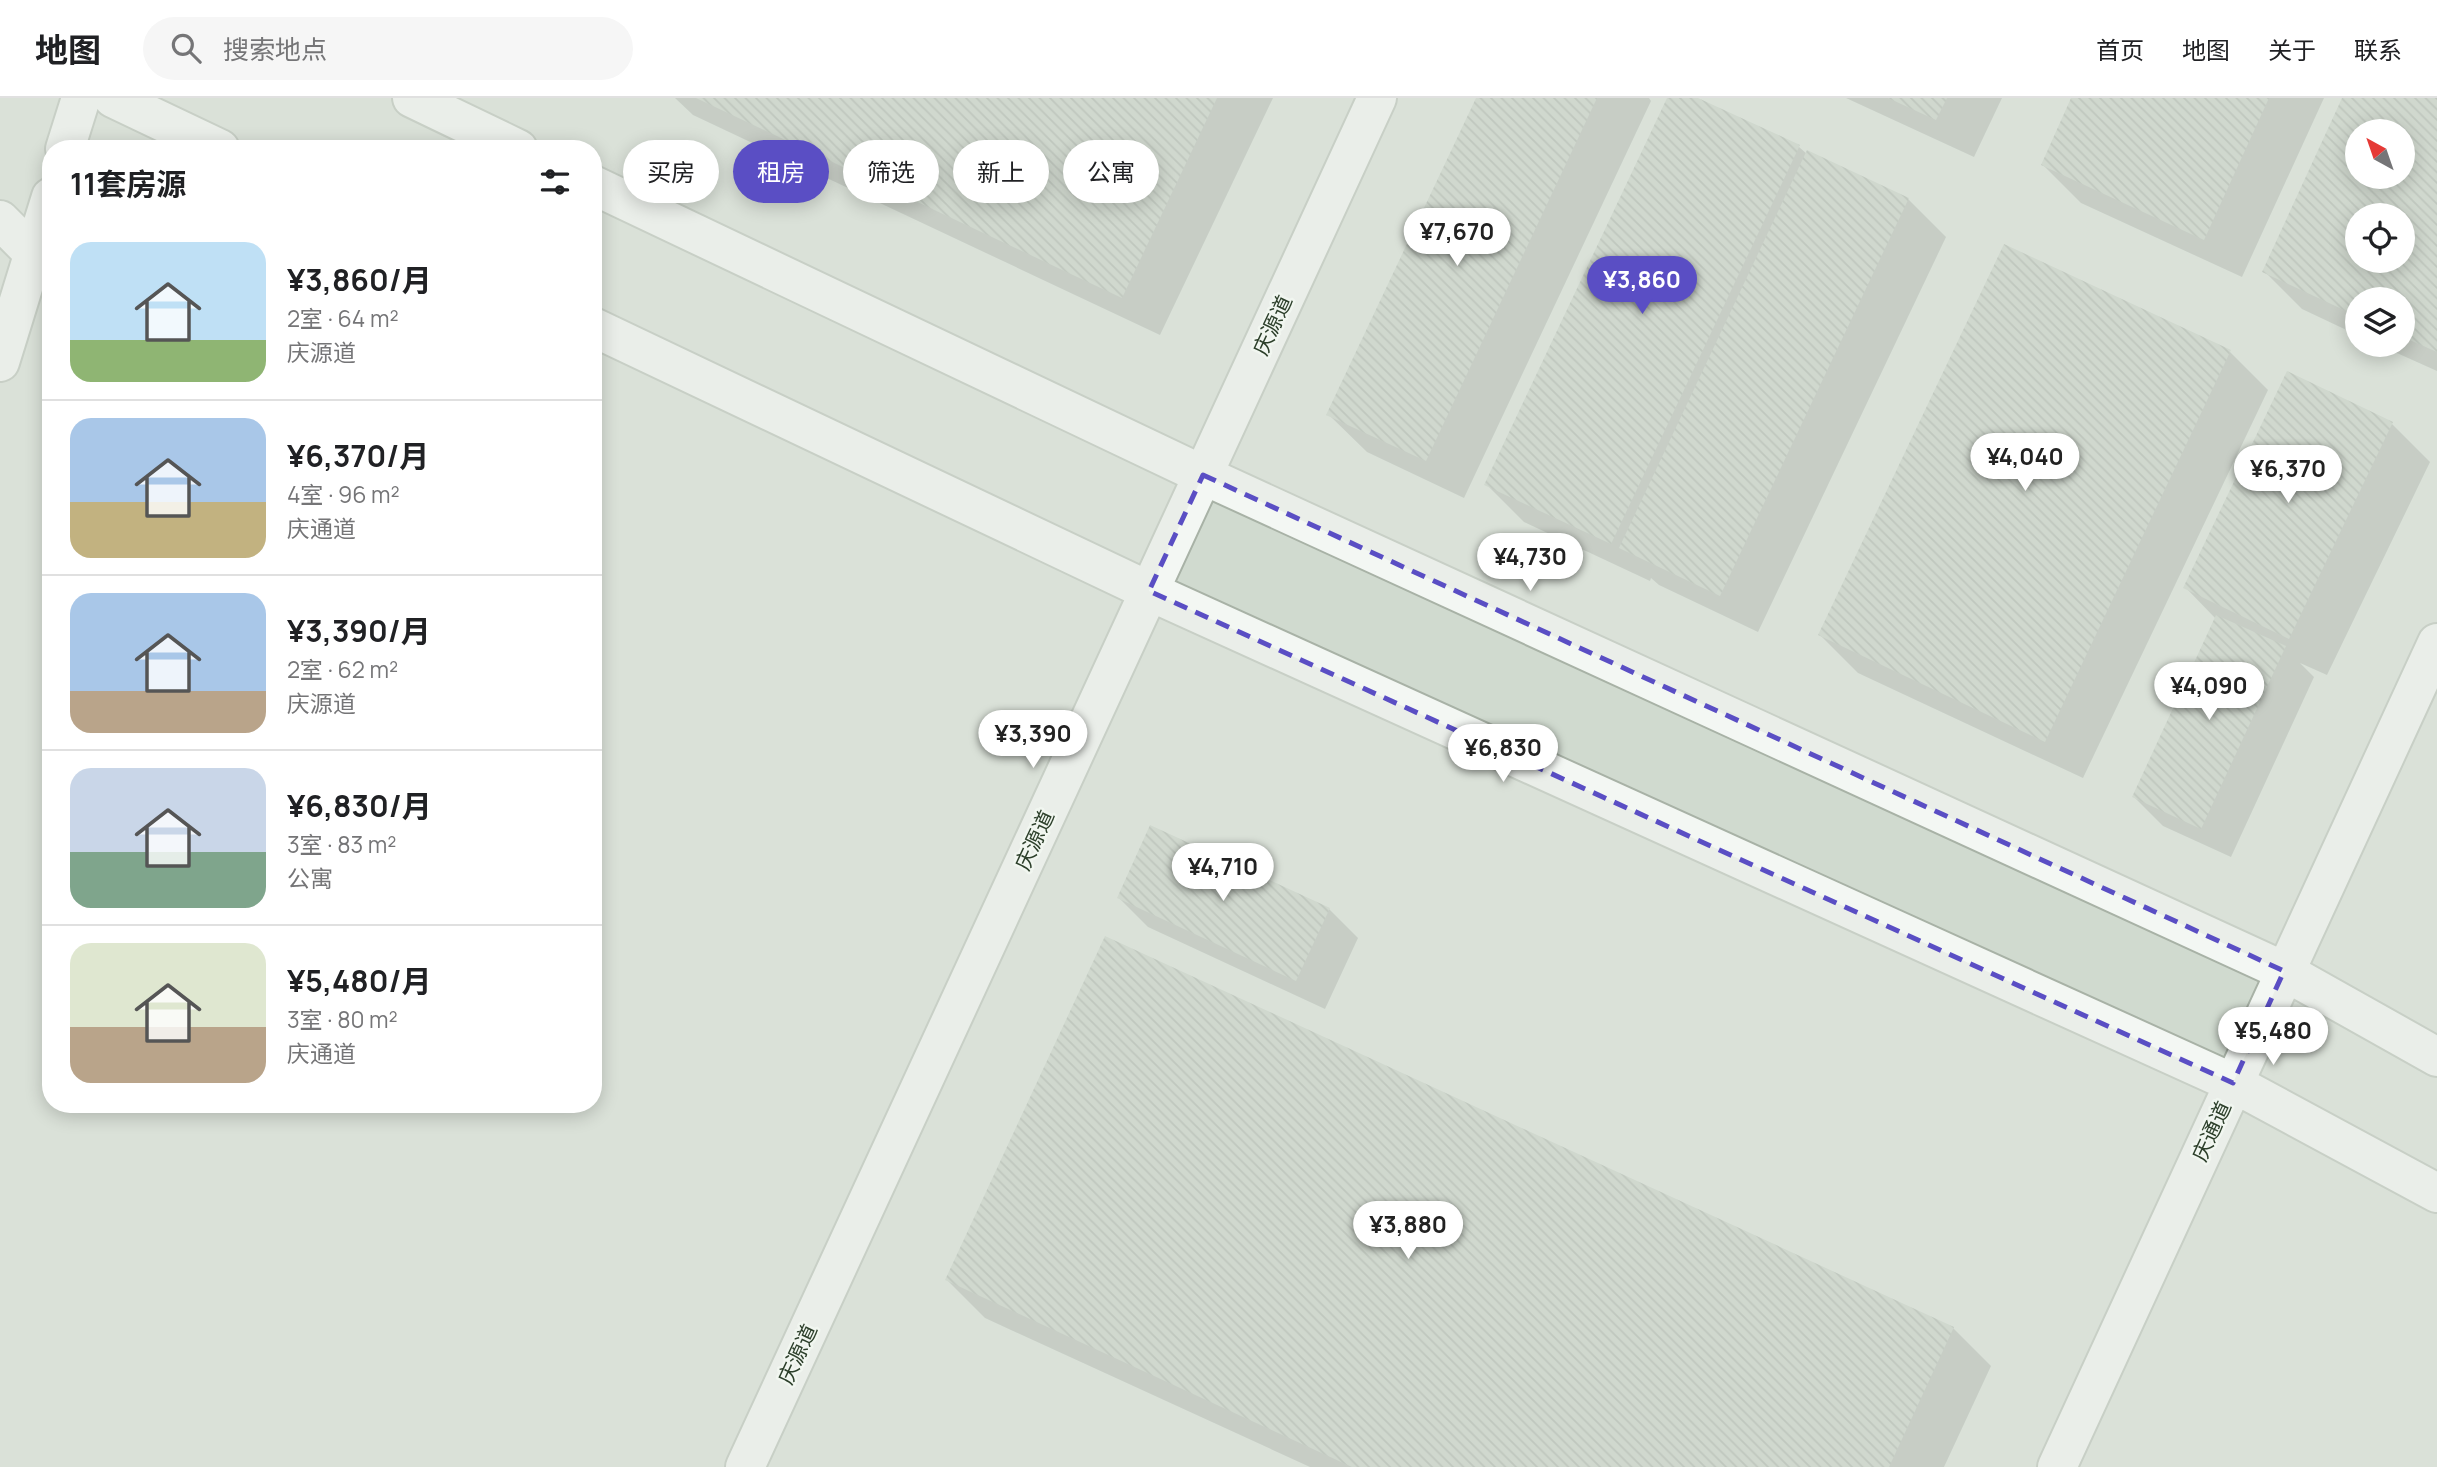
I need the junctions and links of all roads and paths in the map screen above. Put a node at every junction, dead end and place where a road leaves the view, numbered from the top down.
1 (80, 98) edge
2 (113, 98) edge
3 (412, 98) edge
4 (1377, 98) edge
5 (68, 140) edge
6 (201, 140) edge
7 (499, 140) edge
8 (602, 189) edge
9 (0, 220) edge
10 (42, 227) edge
11 (34, 254) junction
12 (602, 331) edge
13 (0, 362) edge
14 (1203, 475) junction
15 (1149, 591) junction
16 (2437, 643) edge
17 (2284, 971) junction
18 (2437, 1057) edge
19 (2233, 1083) junction
20 (2437, 1194) edge
21 (745, 1467) edge
22 (2057, 1467) edge

1 - 5 street
2 - 6 street
3 - 7 street
4 - 14 street, 庆源道
8 - 14 street
9 - 11 street
10 - 11 street
11 - 13 street
12 - 15 street
14 - 15 street, 庆源道
14 - 17 street
15 - 19 street
15 - 21 street, 庆源道
16 - 17 street, 庆通道
17 - 18 street
17 - 19 street, 庆通道
19 - 20 street
19 - 22 street, 庆通道

